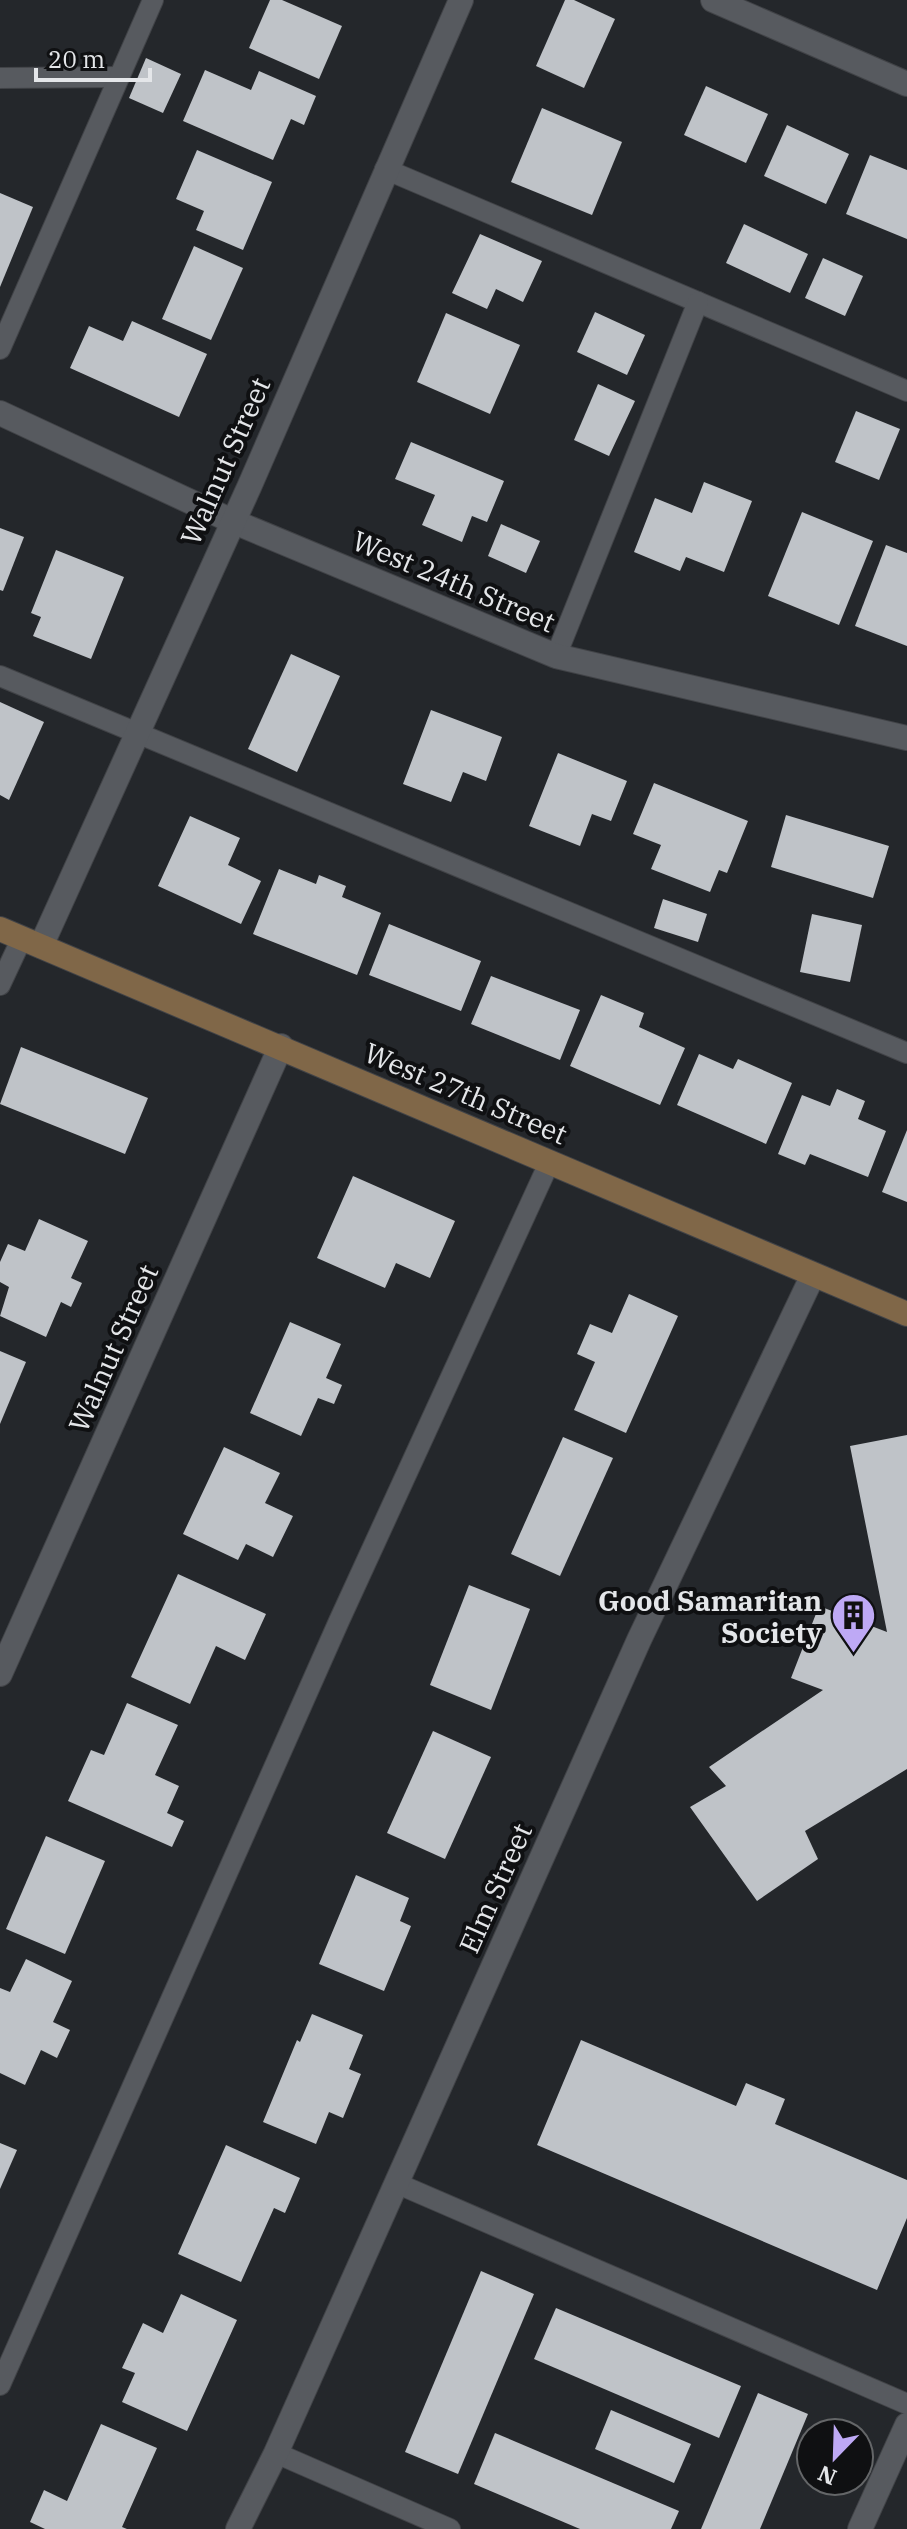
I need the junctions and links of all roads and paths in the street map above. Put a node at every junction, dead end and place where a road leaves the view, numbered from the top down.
1 (153, 0) edge
2 (461, 0) edge
3 (724, 2) edge
4 (119, 77) junction
5 (0, 78) edge
6 (907, 84) edge
7 (385, 169) junction
8 (698, 302) junction
9 (0, 349) edge
10 (907, 391) edge
11 (0, 413) edge
12 (232, 521) junction
13 (556, 656) junction
14 (0, 676) edge
15 (135, 735) junction
16 (907, 738) edge
17 (21, 937) edge
18 (0, 985) edge
19 (281, 1046) junction
20 (907, 1053) edge
21 (550, 1161) junction
22 (813, 1275) junction
23 (907, 1314) edge
24 (0, 1674) edge
25 (396, 2183) junction
26 (0, 2385) edge
27 (907, 2404) edge
28 (907, 2425) edge
29 (276, 2453) junction
30 (238, 2529) edge
31 (450, 2529) edge
32 (860, 2529) edge

1 - 4 lane
2 - 7 street, Walnut Street
3 - 6 street
4 - 5 lane
4 - 9 lane
7 - 8 lane
7 - 12 street, Walnut Street
8 - 10 lane
8 - 13 lane
11 - 12 street, West 24th Street
12 - 13 street, West 24th Street
12 - 15 street, Walnut Street
13 - 16 street, West 24th Street
14 - 15 lane
15 - 17 street, Walnut Street
15 - 20 lane
17 - 18 lane
17 - 19 main road, West 27th Street
19 - 21 main road, West 27th Street
19 - 24 street, Walnut Street
21 - 22 main road, West 27th Street
21 - 26 lane
22 - 23 main road, West 27th Street
22 - 25 street, Elm Street
25 - 27 lane
25 - 29 street, Elm Street
28 - 32 street
29 - 30 street, Elm Street
29 - 31 lane

